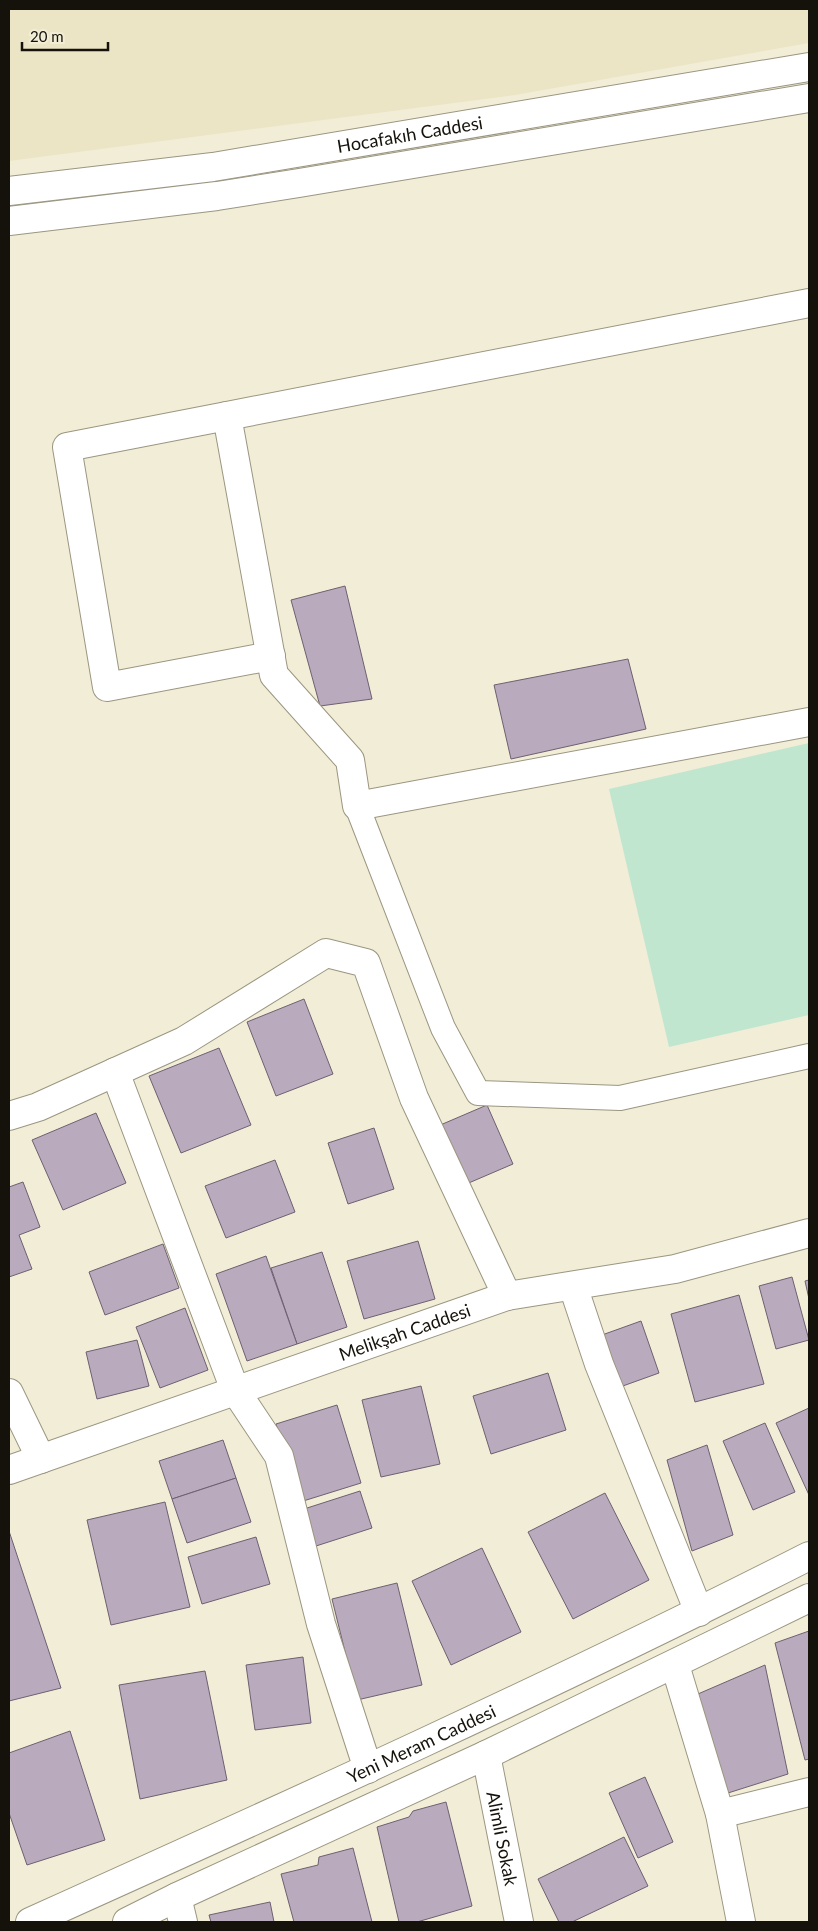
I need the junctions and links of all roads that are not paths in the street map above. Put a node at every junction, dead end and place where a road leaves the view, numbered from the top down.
1 (809, 67) edge
2 (809, 98) edge
3 (9, 191) edge
4 (9, 222) edge
5 (809, 303) edge
6 (227, 416) junction
7 (271, 656) junction
8 (809, 722) edge
9 (357, 806) junction
10 (809, 1056) edge
11 (115, 1072) junction
12 (9, 1116) edge
13 (809, 1233) edge
14 (573, 1286) junction
15 (507, 1296) junction
16 (235, 1390) junction
17 (9, 1393) edge
18 (41, 1459) junction
19 (9, 1470) edge
20 (809, 1556) edge
21 (809, 1598) edge
22 (699, 1612) junction
23 (675, 1664) junction
24 (486, 1755) junction
25 (368, 1769) junction
26 (809, 1792) edge
27 (720, 1814) junction
28 (180, 1909) edge
29 (30, 1922) edge
30 (127, 1922) edge
31 (519, 1922) edge
32 (741, 1922) edge

1 - 3 street, Hocafakıh Caddesi
2 - 4 street, Hocafakıh Caddesi
5 - 6 street
6 - 7 street
6 - 7 street
7 - 9 street
8 - 9 street
9 - 10 street
11 - 12 street
11 - 15 street
11 - 16 street
13 - 14 street, Melikşah Caddesi
14 - 15 street, Melikşah Caddesi
14 - 22 street
15 - 16 street, Melikşah Caddesi
16 - 18 street, Melikşah Caddesi
16 - 25 street
17 - 18 street
18 - 19 street, Melikşah Caddesi
20 - 22 street, Yeni Meram Caddesi
21 - 23 street
22 - 25 street, Yeni Meram Caddesi
23 - 24 street
23 - 27 street
24 - 28 street
24 - 31 street, Alimli Sokak
25 - 29 street, Yeni Meram Caddesi
26 - 27 street
27 - 32 street
28 - 30 street

